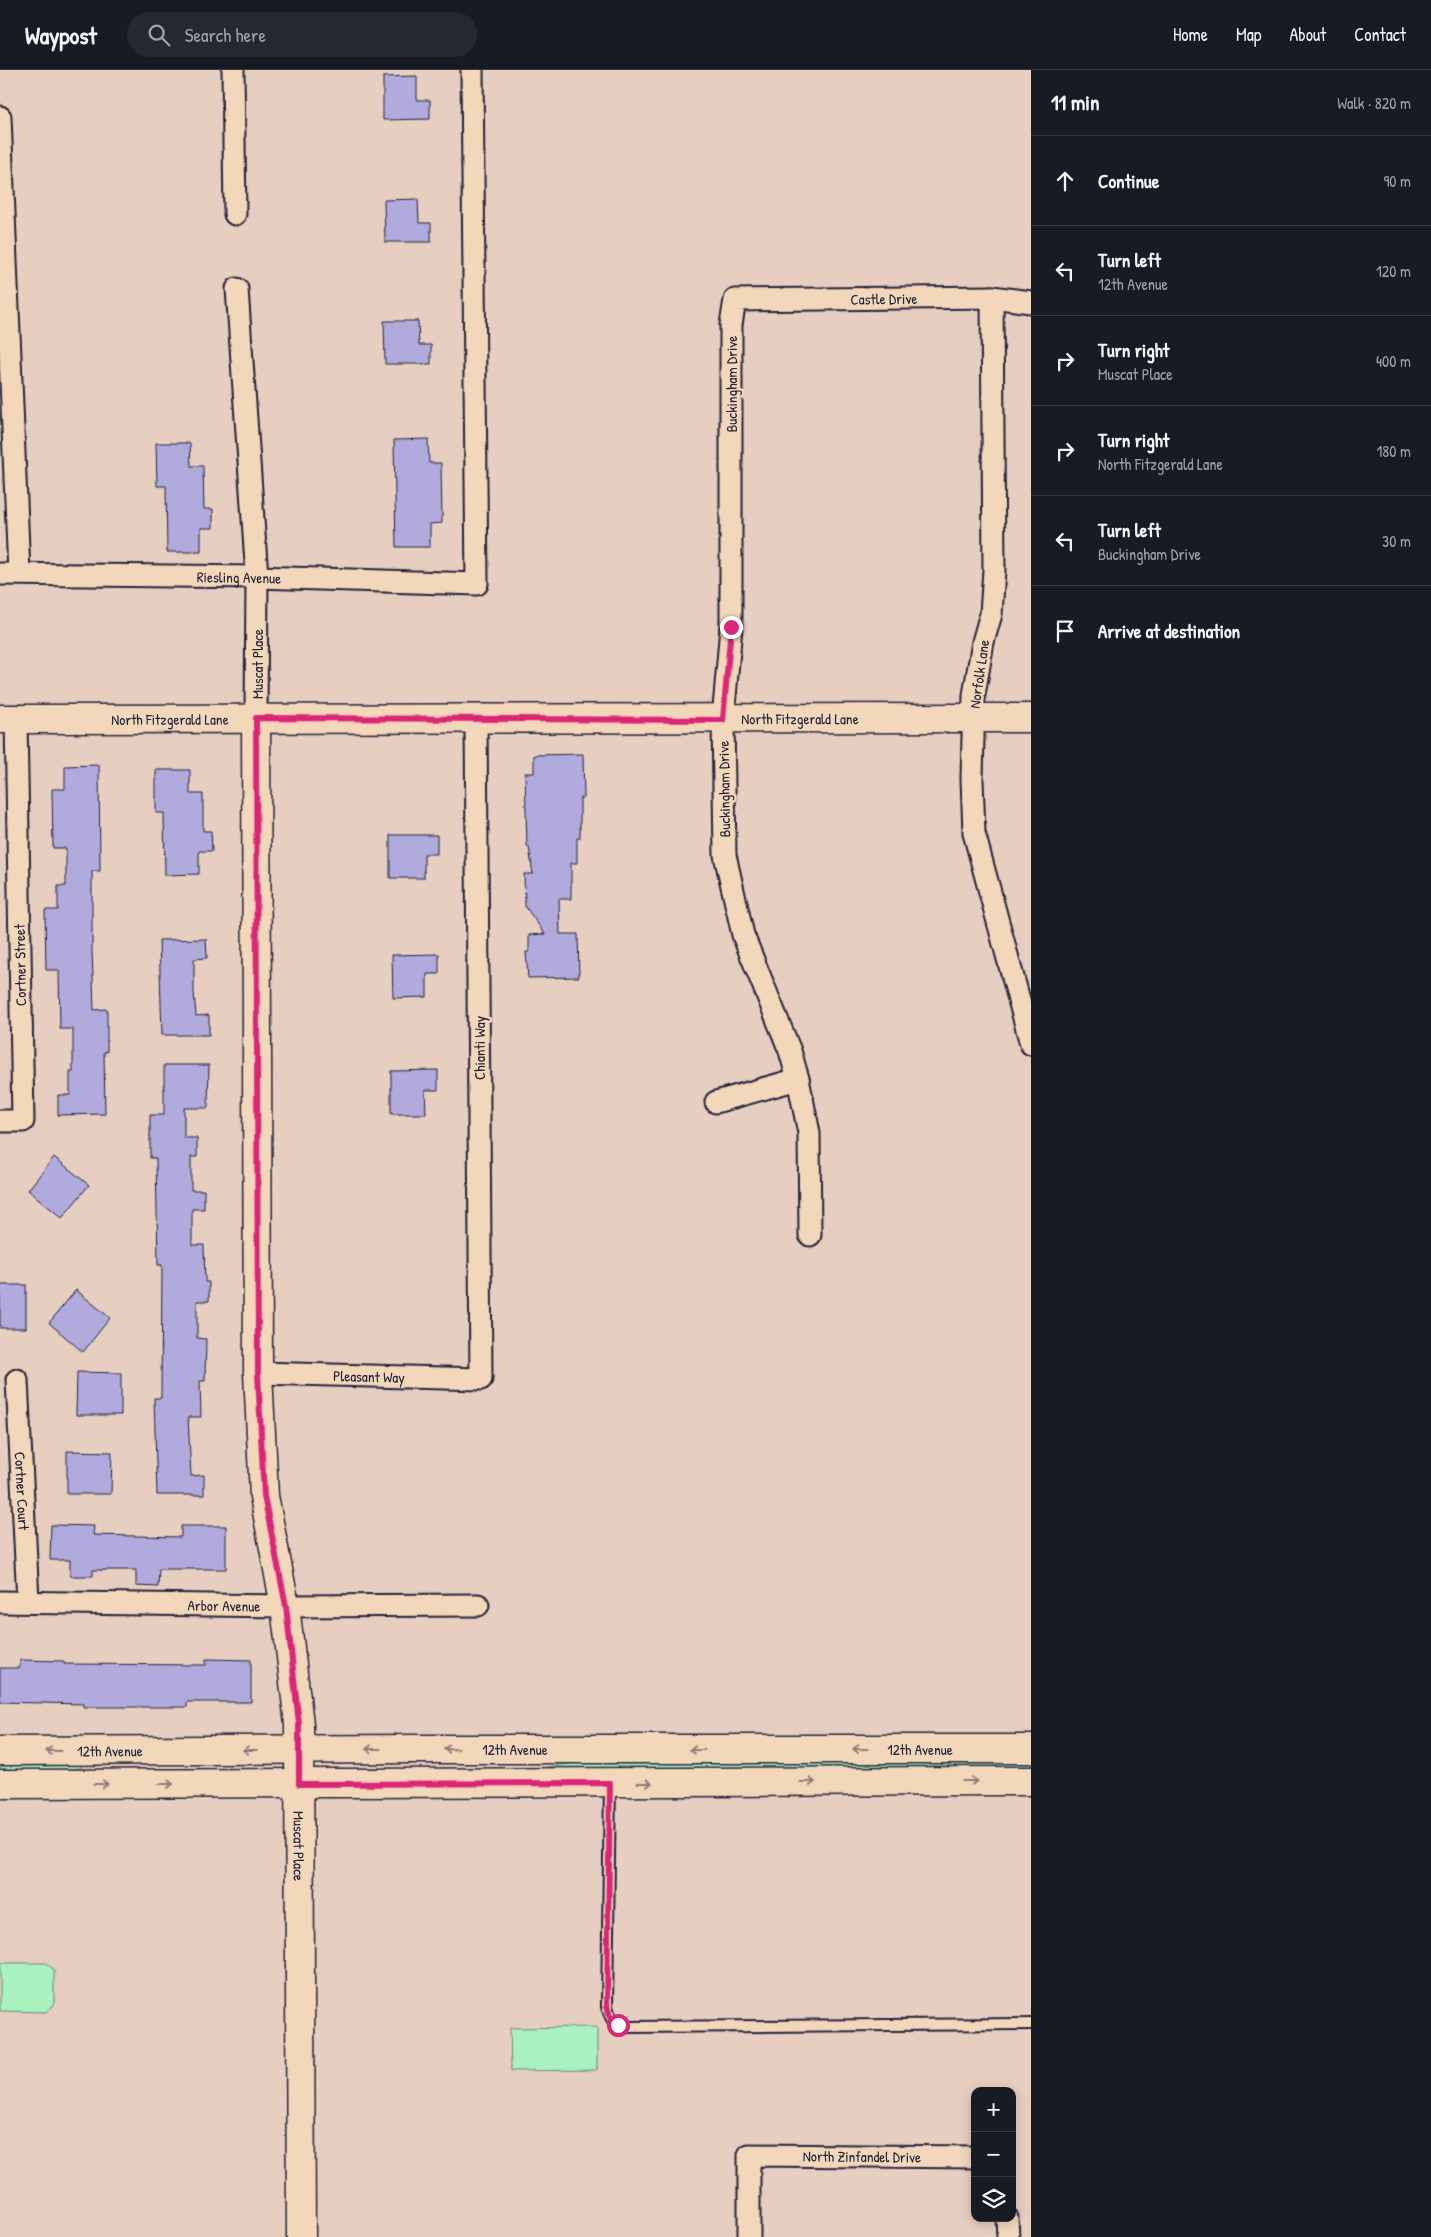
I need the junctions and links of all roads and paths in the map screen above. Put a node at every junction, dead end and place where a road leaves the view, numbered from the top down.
1 (233, 70) edge
2 (472, 70) edge
3 (0, 117) edge
4 (235, 214) dead end
5 (237, 289) dead end
6 (992, 297) junction
7 (735, 300) joint
8 (1031, 302) edge
9 (9, 574) edge
10 (257, 577) junction
11 (256, 718) junction
12 (476, 718) junction
13 (1031, 718) edge
14 (8, 719) edge
15 (973, 719) junction
16 (723, 720) junction
17 (1031, 1044) edge
18 (798, 1079) junction
19 (716, 1102) dead end
20 (0, 1121) edge
21 (810, 1235) dead end
22 (258, 1373) junction
23 (481, 1379) joint
24 (17, 1380) dead end
25 (28, 1601) junction
26 (0, 1602) edge
27 (478, 1605) dead end
28 (286, 1606) junction
29 (299, 1749) junction
30 (1031, 1749) edge
31 (0, 1751) edge
32 (1031, 1781) edge
33 (610, 1783) junction
34 (0, 1784) edge
35 (299, 1784) junction
36 (1031, 2024) edge
37 (971, 2157) edge
38 (1007, 2222) edge
39 (300, 2237) edge
40 (749, 2237) edge
41 (1008, 2237) edge

1 - 4 street
2 - 10 street, Riesling Avenue
3 - 9 street
5 - 10 street, Muscat Place
6 - 7 street, Castle Drive
6 - 8 street, Castle Drive
6 - 15 street, Norfolk Lane
7 - 16 street, Buckingham Drive
9 - 10 street, Riesling Avenue
10 - 11 street, Muscat Place
11 - 12 street, North Fitzgerald Lane
11 - 14 street, North Fitzgerald Lane
11 - 22 street, Muscat Place
12 - 16 street, North Fitzgerald Lane
12 - 23 street, Chianti Way
13 - 15 street, North Fitzgerald Lane
14 - 20 street, Cortner Street
15 - 16 street, North Fitzgerald Lane
15 - 17 street, Norfolk Lane
16 - 18 street, Buckingham Drive
18 - 19 street
18 - 21 street, Buckingham Drive
22 - 23 street, Pleasant Way
22 - 28 street, Muscat Place
24 - 25 street, Cortner Court
25 - 26 street, Arbor Avenue
25 - 28 street, Arbor Avenue
27 - 28 street, Arbor Avenue
28 - 29 street, Muscat Place
30 -> 29 street, 12th Avenue
29 -> 31 street, 12th Avenue
29 - 35 street, Muscat Place
33 -> 32 street
33 - 35 street
33 - 36 lane
34 -> 35 street
35 - 39 street, Muscat Place
37 - 40 street, North Zinfandel Drive
38 - 41 street

